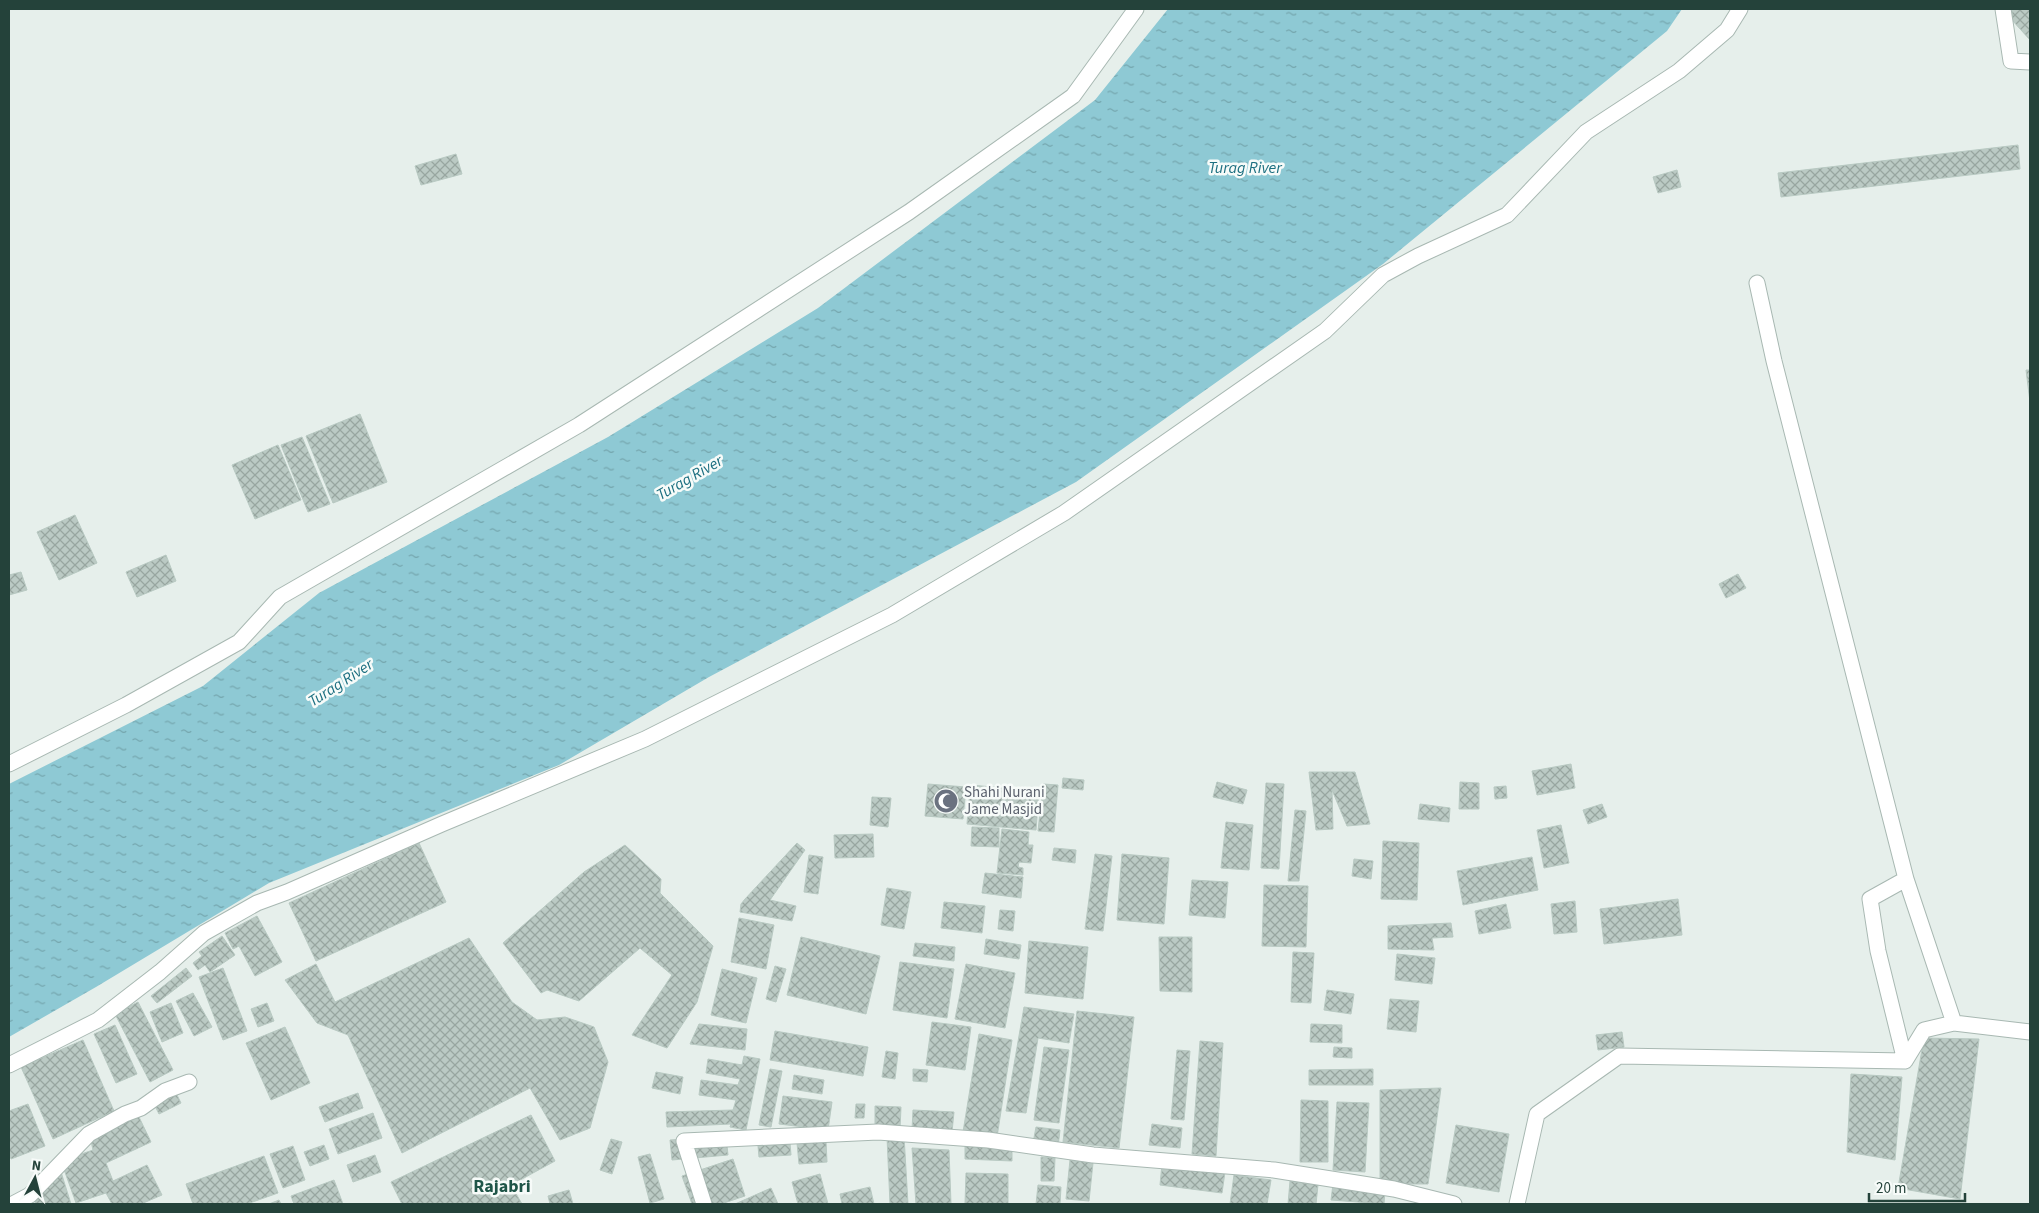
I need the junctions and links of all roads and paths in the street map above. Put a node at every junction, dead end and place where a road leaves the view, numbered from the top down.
1 (1136, 9) edge
2 (1740, 9) edge
3 (2003, 9) edge
4 (2030, 62) edge
5 (1757, 283) dead end
6 (9, 764) edge
7 (1906, 879) junction
8 (1954, 1023) junction
9 (2030, 1032) edge
10 (1905, 1061) junction
11 (9, 1065) edge
12 (189, 1082) dead end
13 (13, 1204) edge
14 (704, 1204) edge
15 (1454, 1204) edge
16 (1517, 1204) edge

1 - 6 street
2 - 11 street
3 - 4 street
5 - 7 street
7 - 8 street
7 - 10 street
8 - 9 street
8 - 10 street
10 - 16 street
12 - 13 street
14 - 15 street

